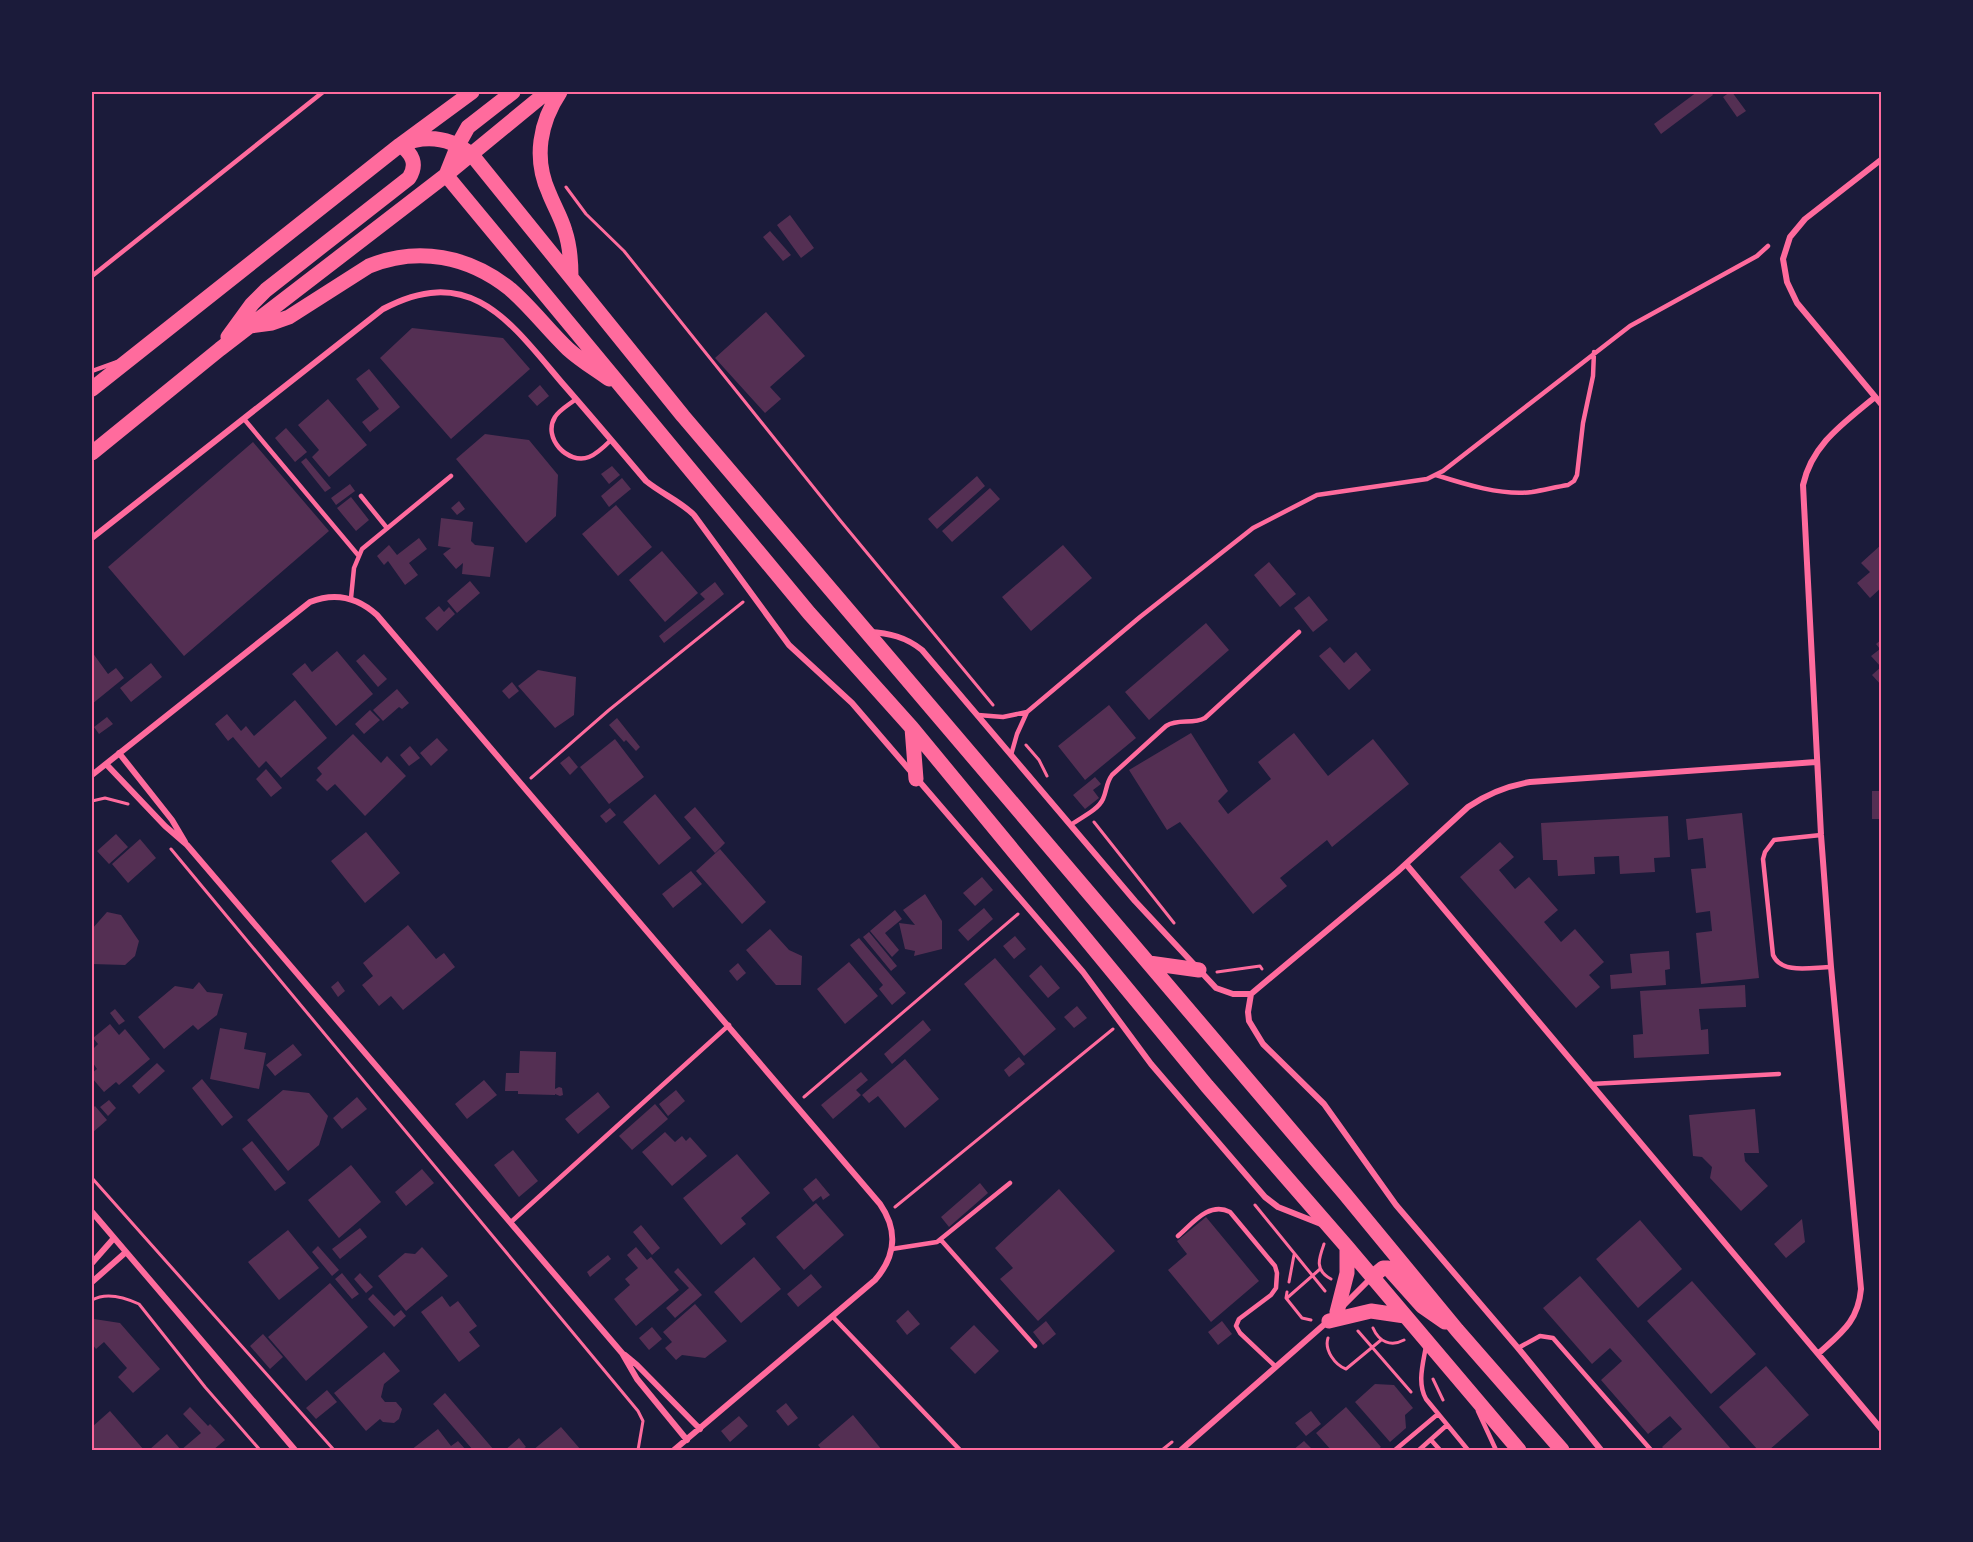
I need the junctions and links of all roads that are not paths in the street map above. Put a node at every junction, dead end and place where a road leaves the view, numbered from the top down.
1 (323, 92) edge
2 (472, 92) edge
3 (513, 92) edge
4 (547, 92) edge
5 (560, 92) edge
6 (471, 123) junction
7 (489, 141) junction
8 (400, 145) junction
9 (458, 145) junction
10 (472, 155) junction
11 (1881, 159) edge
12 (446, 175) junction
13 (1768, 246) dead end
14 (92, 276) edge
15 (571, 277) junction
16 (250, 326) junction
17 (220, 348) junction
18 (1594, 352) junction
19 (131, 358) junction
20 (92, 371) edge
21 (92, 389) edge
22 (625, 390) junction
23 (1875, 397) junction
24 (576, 399) junction
25 (1881, 405) edge
26 (244, 419) junction
27 (612, 440) junction
28 (92, 453) edge
29 (1436, 475) junction
30 (451, 476) dead end
31 (361, 496) dead end
32 (387, 528) junction
33 (92, 538) edge
34 (358, 555) junction
35 (351, 598) junction
36 (867, 631) junction
37 (1299, 632) dead end
38 (1027, 712) junction
39 (978, 715) junction
40 (912, 728) junction
41 (119, 753) junction
42 (1011, 755) junction
43 (1816, 762) junction
44 (106, 764) junction
45 (92, 775) edge
46 (916, 779) junction
47 (1072, 824) junction
48 (1821, 835) junction
49 (187, 845) junction
50 (1406, 864) junction
51 (1149, 963) junction
52 (1831, 967) junction
53 (1207, 971) junction
54 (1251, 994) junction
55 (729, 1025) junction
56 (1779, 1074) dead end
57 (1591, 1084) junction
58 (1010, 1183) dead end
59 (92, 1212) edge
60 (511, 1222) junction
61 (1329, 1227) junction
62 (1178, 1236) dead end
63 (114, 1238) junction
64 (941, 1240) junction
65 (1347, 1247) junction
66 (892, 1249) junction
67 (126, 1252) junction
68 (92, 1263) edge
69 (1372, 1277) junction
70 (92, 1282) edge
71 (832, 1316) junction
72 (1405, 1316) junction
73 (1329, 1317) junction
74 (1457, 1330) junction
75 (1426, 1340) junction
76 (1035, 1346) dead end
77 (1518, 1348) junction
78 (622, 1353) junction
79 (1818, 1354) junction
80 (1277, 1368) junction
81 (1469, 1392) junction
82 (1438, 1414) junction
83 (1447, 1425) junction
84 (700, 1430) junction
85 (1881, 1430) edge
86 (687, 1440) junction
87 (1431, 1440) junction
88 (295, 1450) edge
89 (674, 1450) edge
90 (960, 1450) edge
91 (1181, 1450) edge
92 (1395, 1450) edge
93 (1419, 1450) edge
94 (1440, 1450) edge
95 (1468, 1450) edge
96 (1496, 1450) edge
97 (1520, 1450) edge
98 (1562, 1450) edge
99 (1601, 1450) edge
100 (1651, 1450) edge

1 - 14 lane
2 - 8 main road
3 - 6 main road
4 - 7 main road
5 - 15 main road
6 - 7 main road
6 - 9 main road
7 - 10 main road
8 - 9 main road
8 - 17 main road
8 - 19 main road
9 - 10 main road
9 - 12 main road
10 - 12 main road
10 - 15 main road
11 - 23 street
12 - 16 main road
12 - 22 main road
13 - 18 lane
15 - 36 main road
16 - 17 main road
16 - 22 main road
17 - 28 main road
18 - 29 lane
18 - 29 lane
19 - 20 lane
19 - 21 main road
22 - 40 main road
23 - 25 street
23 - 43 street
24 - 26 street
24 - 27 street
24 - 27 lane
26 - 33 street
26 - 34 lane
27 - 46 street
29 - 38 lane
30 - 32 lane
31 - 32 lane
32 - 34 lane
34 - 35 lane
35 - 41 street
35 - 55 street
36 - 39 street
36 - 51 main road
37 - 47 lane
38 - 39 lane
38 - 42 lane
39 - 42 street
40 - 46 main road
40 - 61 main road
41 - 44 street
41 - 49 street
42 - 47 street
43 - 48 street
43 - 50 street
44 - 45 street
44 - 49 street
46 - 61 street
47 - 53 street
48 - 52 street
48 - 52 lane
49 - 60 street
50 - 54 street
50 - 57 street
51 - 53 main road
51 - 74 main road
52 - 79 street
53 - 54 street
54 - 77 street
55 - 60 lane
55 - 66 street
56 - 57 lane
57 - 79 street
58 - 64 lane
59 - 63 street
60 - 78 street
61 - 65 main road
62 - 80 lane
63 - 67 street
63 - 68 street
64 - 66 lane
64 - 76 lane
65 - 69 main road
65 - 73 main road
66 - 71 street
67 - 70 street
67 - 88 street
69 - 72 main road
69 - 73 street
69 - 74 main road
71 - 84 street
71 - 90 lane
72 - 73 main road
72 - 75 main road
73 - 80 street
74 - 98 main road
75 - 81 main road
75 - 82 lane
77 - 99 street
77 - 100 lane
78 - 84 street
78 - 86 street
79 - 85 street
80 - 91 street
81 - 96 lane
81 - 97 main road
82 - 83 lane
82 - 92 lane
83 - 87 lane
83 - 95 lane
84 - 86 street
86 - 89 street
87 - 93 lane
87 - 94 lane

